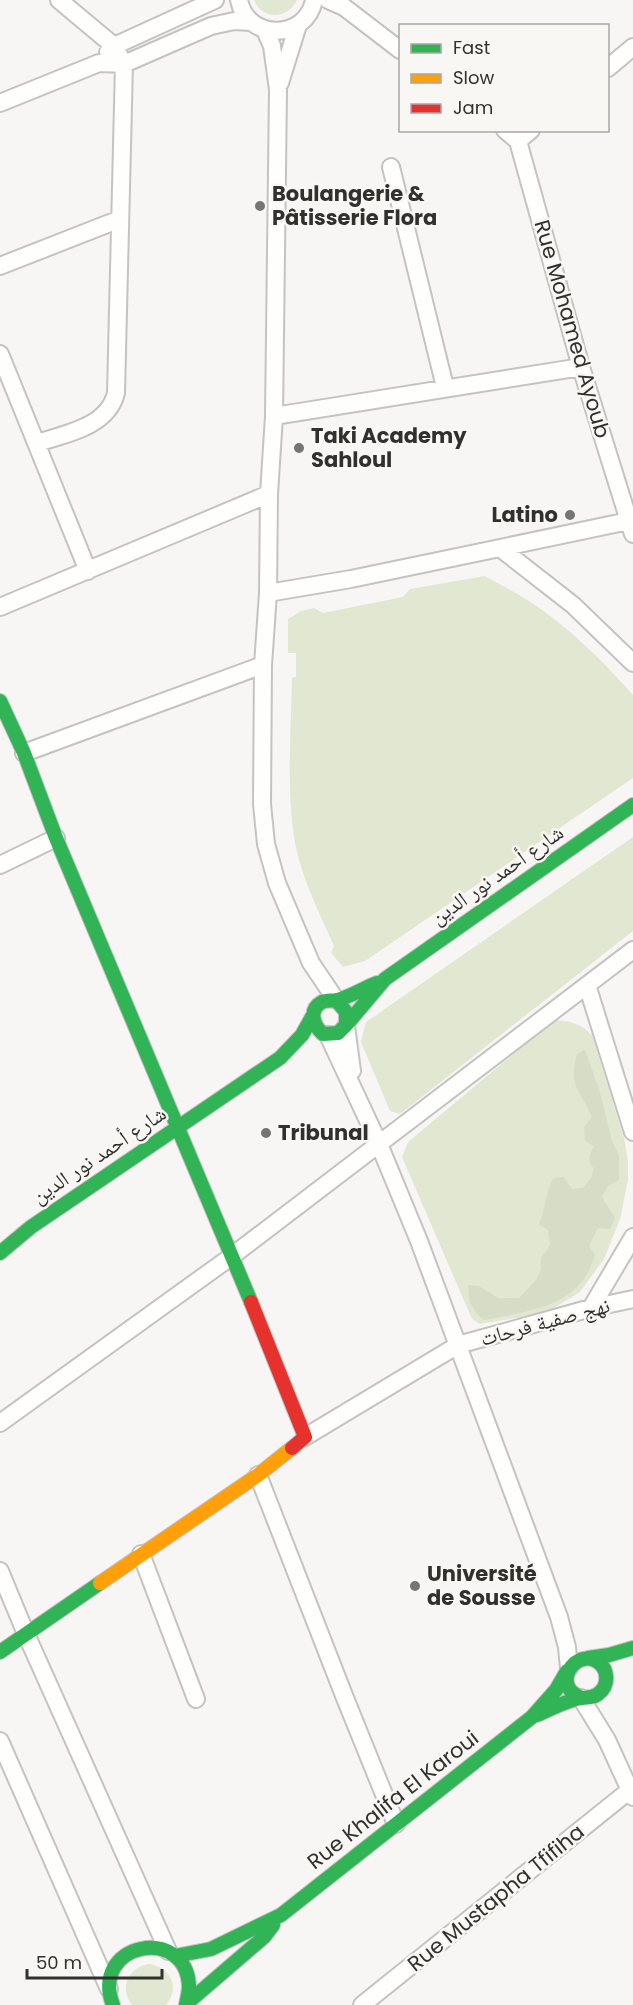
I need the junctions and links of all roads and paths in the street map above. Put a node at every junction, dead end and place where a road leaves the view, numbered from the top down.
1 (59, 0) edge
2 (214, 0) edge
3 (239, 0) edge
4 (314, 0) edge
5 (328, 0) edge
6 (298, 25) junction
7 (258, 26) junction
8 (114, 46) junction
9 (633, 47) edge
10 (399, 49) edge
11 (99, 63) junction
12 (124, 64) junction
13 (609, 67) edge
14 (278, 90) junction
15 (0, 103) edge
16 (518, 134) edge
17 (391, 167) dead end
18 (120, 219) junction
19 (0, 266) edge
20 (0, 354) edge
21 (581, 367) junction
22 (445, 387) junction
23 (274, 416) junction
24 (37, 443) junction
25 (269, 494) junction
26 (632, 525) edge
27 (500, 548) junction
28 (88, 571) junction
29 (268, 593) junction
30 (0, 607) edge
31 (633, 663) edge
32 (263, 665) junction
33 (0, 700) edge
34 (24, 753) junction
35 (633, 806) edge
36 (56, 838) junction
37 (0, 865) edge
38 (633, 950) edge
39 (311, 963) junction
40 (385, 980) junction
41 (587, 985) junction
42 (336, 1000) junction
43 (313, 1015) junction
44 (346, 1025) junction
45 (328, 1035) junction
46 (280, 1058) junction
47 (355, 1090) junction
48 (177, 1128) junction
49 (633, 1132) edge
50 (379, 1144) junction
51 (30, 1227) junction
52 (633, 1237) edge
53 (0, 1241) edge
54 (0, 1253) edge
55 (232, 1257) junction
56 (633, 1299) edge
57 (591, 1308) junction
58 (458, 1345) junction
59 (0, 1423) edge
60 (305, 1437) junction
61 (258, 1475) junction
62 (141, 1554) junction
63 (0, 1571) edge
64 (559, 1617) junction
65 (26, 1634) junction
66 (633, 1648) edge
67 (0, 1652) edge
68 (633, 1653) edge
69 (588, 1658) junction
70 (568, 1670) junction
71 (605, 1684) junction
72 (581, 1698) junction
73 (196, 1699) dead end
74 (532, 1717) junction
75 (607, 1740) junction
76 (0, 1741) edge
77 (632, 1794) edge
78 (396, 1824) junction
79 (280, 1915) junction
80 (171, 1953) junction
81 (110, 1999) edge
82 (186, 2005) edge
83 (362, 2005) edge

1 - 8 street
2 - 8 street
3 - 7 street
4 - 6 street
5 - 10 street
6 - 7 street
6 - 14 street
7 - 12 street
7 - 14 street
8 - 11 street
8 - 12 street
9 - 13 street
11 - 12 street
11 - 15 street
12 - 18 street
14 - 23 street
16 - 21 street, Rue Mohamed Ayoub
17 - 22 street
18 - 19 street
18 - 24 street
20 - 24 street
21 - 22 street
21 - 26 street, Rue Mohamed Ayoub
22 - 23 street
23 - 25 street
24 - 28 street
25 - 28 street
25 - 29 street
26 - 27 street
27 - 29 street
27 - 31 street
28 - 30 street
29 - 32 street
32 - 34 street
32 - 39 street
33 - 34 street
34 - 36 street
35 - 40 street, شارع أحمد نور الدين
36 - 37 street
36 - 48 street
38 - 41 street
39 - 42 street
39 - 43 street
40 - 42 street, شارع أحمد نور الدين
40 - 44 street, شارع أحمد نور الدين
41 - 49 street
41 - 50 street
42 - 43 street
42 - 44 street
43 - 45 street
43 - 46 street, شارع أحمد نور الدين
44 - 45 street
44 - 47 street
45 - 46 street, شارع أحمد نور الدين
45 - 47 street
46 - 48 street, شارع أحمد نور الدين
47 - 50 street
48 - 51 street, شارع أحمد نور الدين
48 - 55 street
50 - 55 street
50 - 58 street
51 - 53 street
51 - 54 street
52 - 57 street
55 - 59 street
55 - 60 street
56 - 57 street, نهج صفية فرحات
57 - 58 street, نهج صفية فرحات
58 - 60 street, نهج صفية فرحات
58 - 64 street
60 - 61 street
61 - 62 street
61 - 78 street
62 - 65 street
62 - 73 street
63 - 65 street
64 - 69 street
64 - 70 street
65 - 67 street
65 - 80 street
66 - 69 street
68 - 71 street
69 - 70 street
69 - 71 street
70 - 72 street
70 - 74 street, Rue Khalifa El Karoui
71 - 72 street
71 - 75 street
72 - 74 street, Rue Khalifa El Karoui
72 - 75 street
74 - 78 street, Rue Khalifa El Karoui
75 - 77 street
76 - 81 street
77 - 83 street, Rue Mustapha Tfifiha
78 - 79 street, Rue Khalifa El Karoui
79 - 80 street, Rue Khalifa El Karoui
79 - 82 street, Rue Khalifa El Karoui
80 - 81 street, Rue Khalifa El Karoui
80 - 82 street

